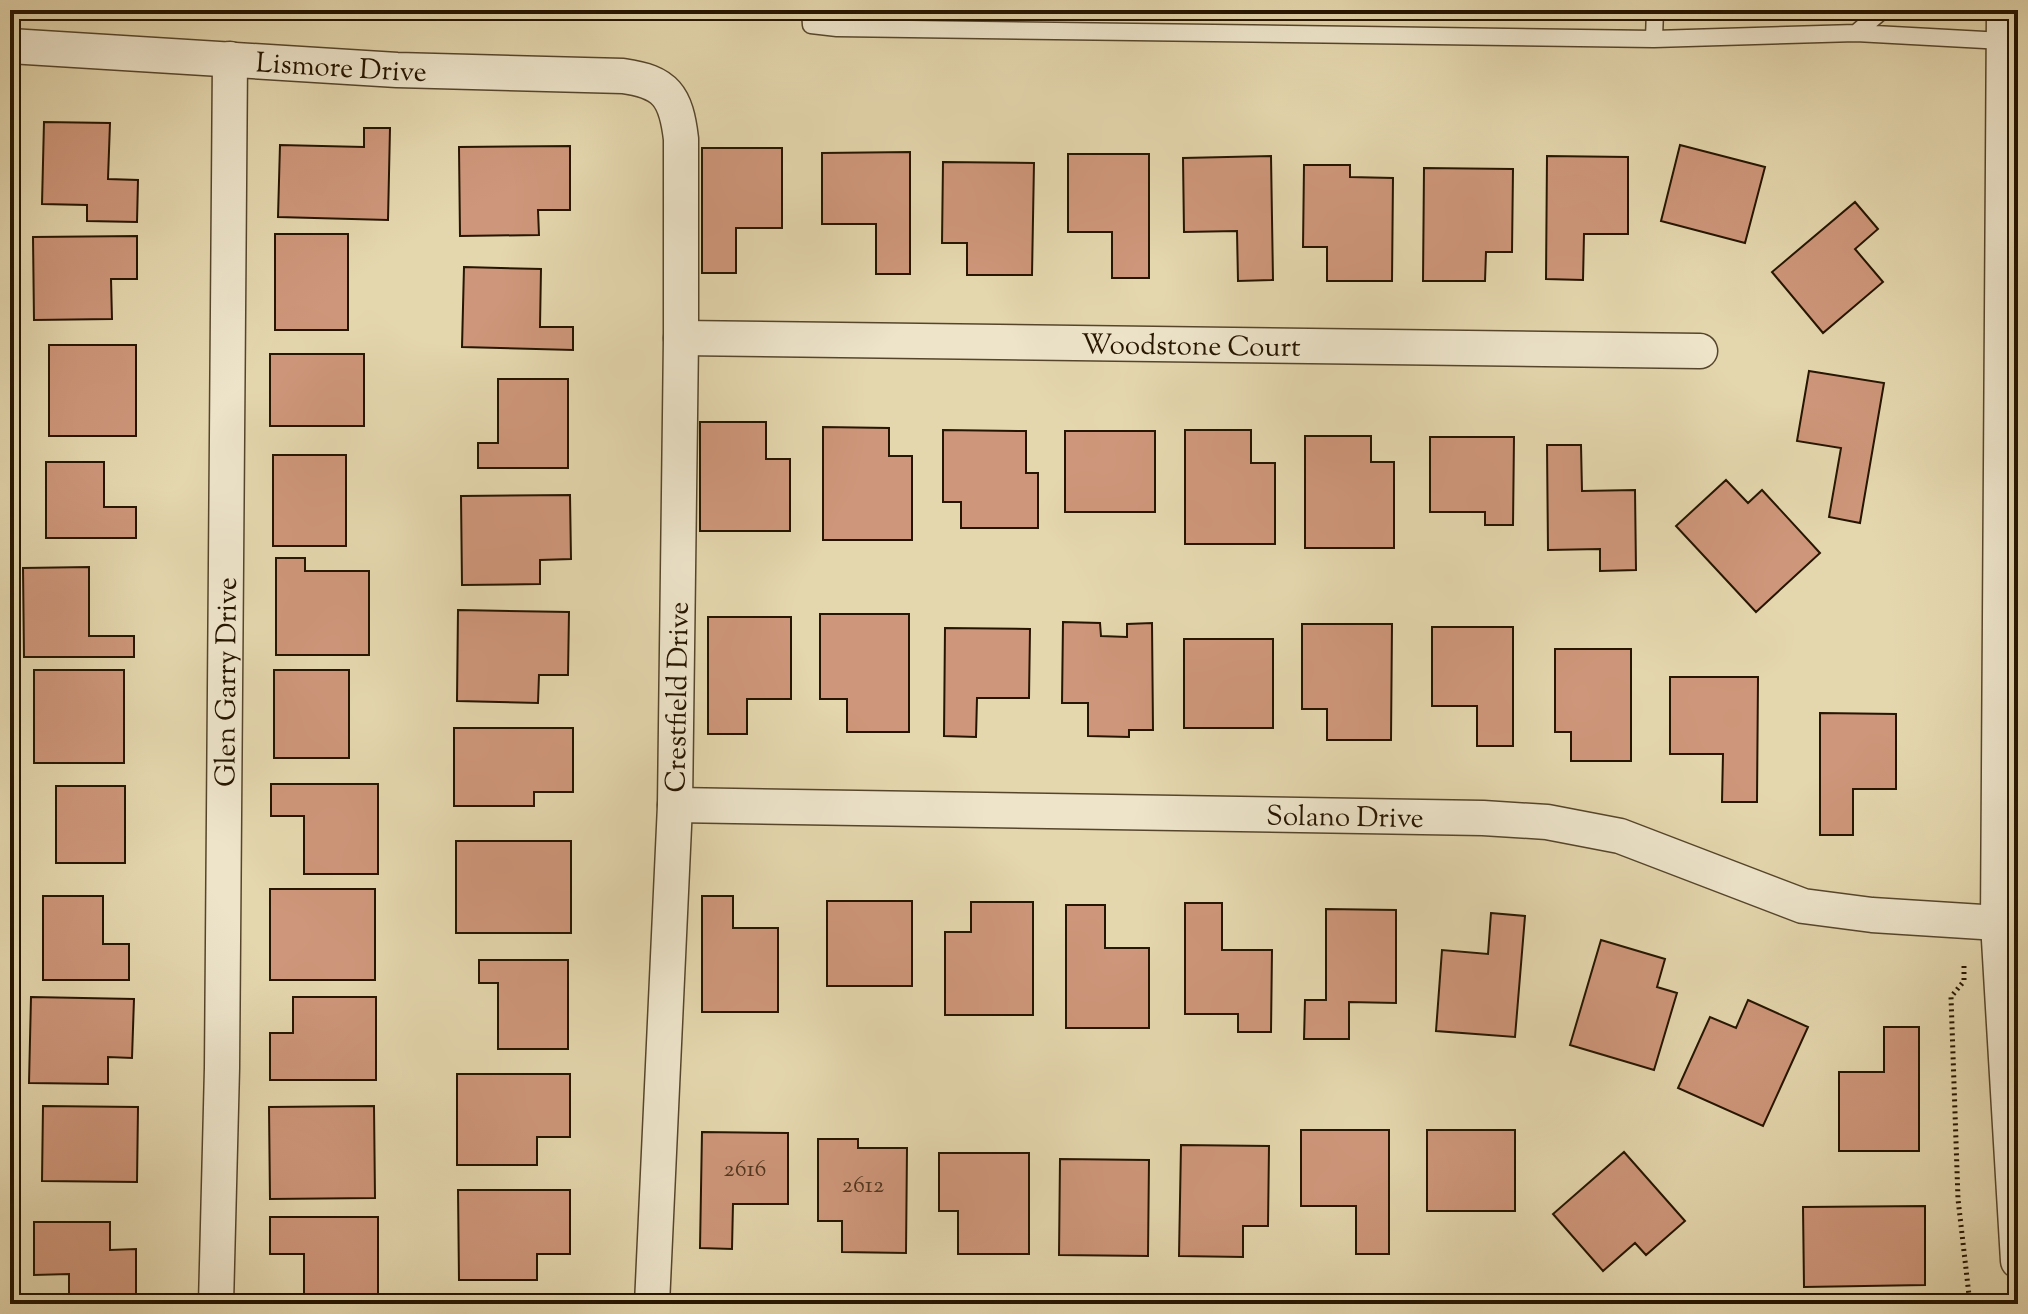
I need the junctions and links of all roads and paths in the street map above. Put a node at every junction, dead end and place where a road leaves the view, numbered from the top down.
1 (810, 10) edge
2 (1655, 10) edge
3 (1883, 10) edge
4 (2004, 26) edge
5 (1856, 33) junction
6 (1654, 39) junction
7 (10, 46) edge
8 (230, 59) junction
9 (667, 93) joint
10 (681, 338) junction
11 (1700, 351) dead end
12 (675, 805) junction
13 (1982, 922) junction
14 (2018, 1261) edge
15 (216, 1304) edge
16 (652, 1304) edge
17 (1970, 1304) edge

1 - 6 lane
2 - 6 lane
3 - 5 lane
4 - 5 lane
4 - 13 street
5 - 6 lane
7 - 8 street, Lismore Drive
8 - 9 street, Lismore Drive
8 - 15 street, Glen Garry Drive
9 - 10 street, Crestfield Drive
10 - 11 street, Woodstone Court
10 - 12 street, Crestfield Drive
12 - 13 street, Solano Drive
12 - 16 street, Crestfield Drive
13 - 14 street
13 - 17 path

